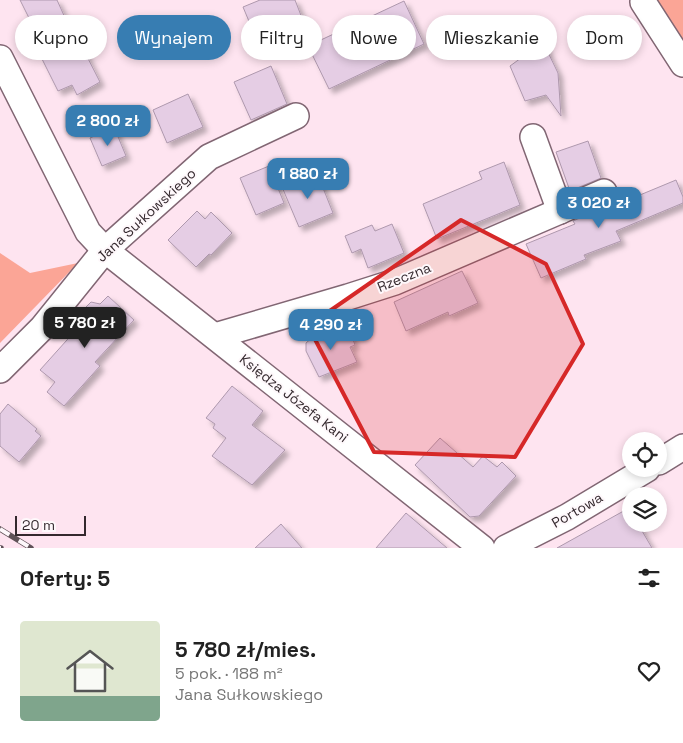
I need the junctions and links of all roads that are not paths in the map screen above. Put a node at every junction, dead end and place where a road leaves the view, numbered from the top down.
1 (643, 2) dead end
2 (0, 58) edge
3 (683, 64) edge
4 (296, 116) dead end
5 (533, 137) dead end
6 (604, 192) dead end
7 (560, 211) junction
8 (105, 250) junction
9 (215, 336) junction
10 (0, 370) edge
11 (683, 447) edge
12 (667, 457) edge
13 (634, 477) edge
14 (482, 548) edge
15 (506, 548) edge

1 - 3 street
2 - 8 street, Księdza Józefa Kani
4 - 8 street, Jana Sułkowskiego
5 - 7 street
6 - 7 street, Rzeczna
7 - 9 street, Rzeczna
8 - 9 street, Księdza Józefa Kani
8 - 10 street, Jana Sułkowskiego
9 - 14 street, Księdza Józefa Kani
11 - 12 street
13 - 15 street, Portowa

